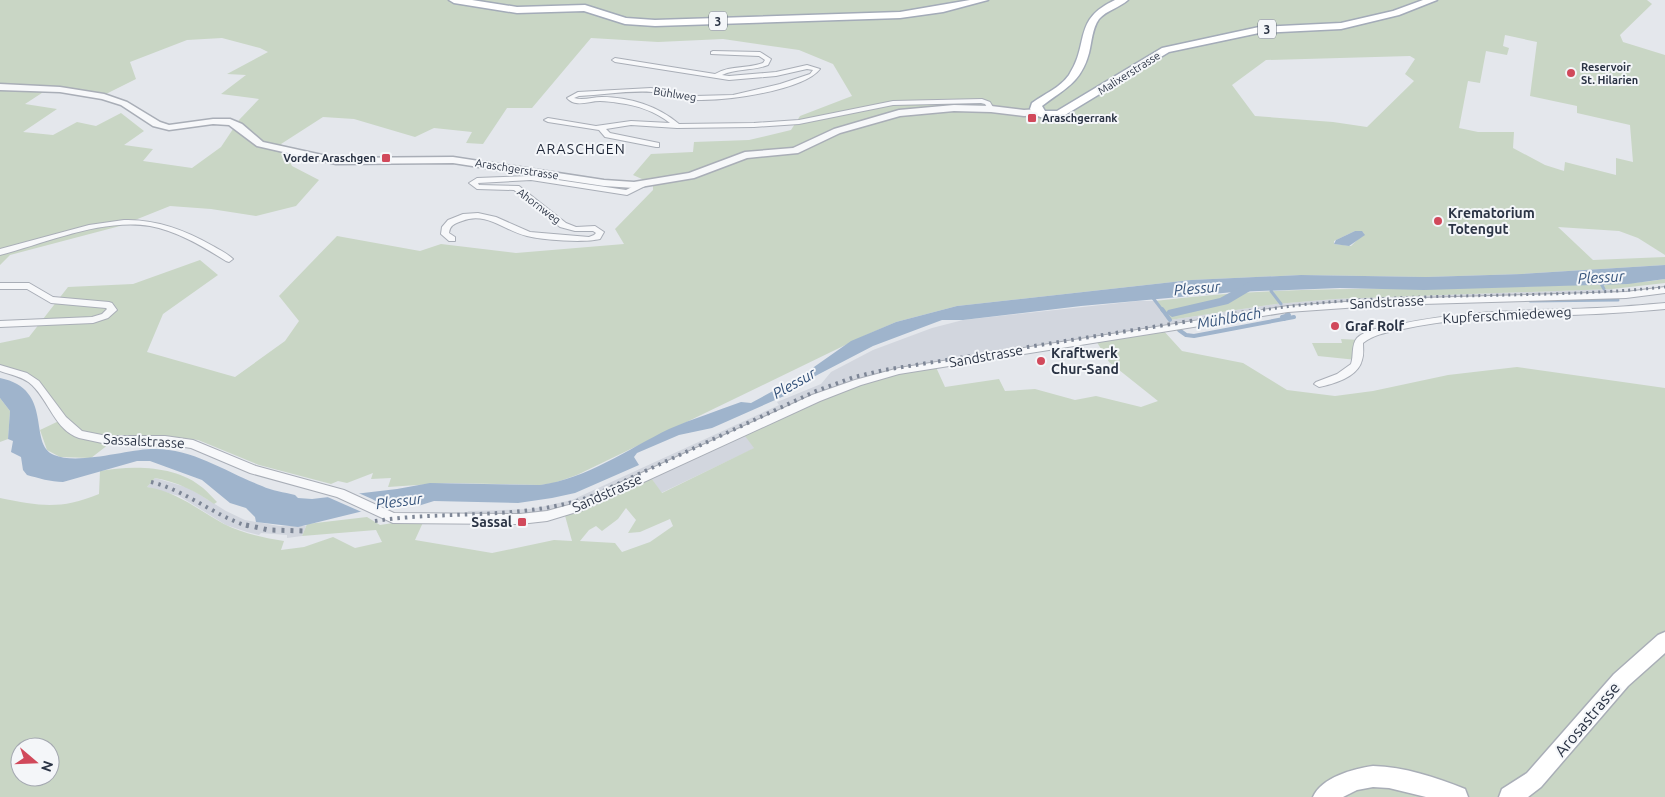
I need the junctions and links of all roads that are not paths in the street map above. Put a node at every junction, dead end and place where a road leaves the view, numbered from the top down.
1 (454, 0) edge
2 (983, 0) edge
3 (1123, 0) edge
4 (1432, 0) edge
5 (713, 54) dead end
6 (615, 60) dead end
7 (716, 76) junction
8 (0, 86) edge
9 (991, 109) junction
10 (1039, 112) junction
11 (548, 120) dead end
12 (676, 126) junction
13 (601, 128) junction
14 (656, 145) dead end
15 (643, 185) junction
16 (452, 239) dead end
17 (0, 252) edge
18 (229, 259) dead end
19 (0, 286) edge
20 (1665, 290) edge
21 (1665, 306) edge
22 (0, 324) edge
23 (0, 368) edge
24 (1319, 384) dead end
25 (388, 516) joint
26 (1665, 641) edge
27 (1324, 797) edge
28 (1457, 797) edge
29 (1510, 797) edge

1 - 2 main road, 3
3 - 10 main road
4 - 10 main road, Malixerstrasse / 3
5 - 7 street, Bühlweg
6 - 7 street, Bühlweg
7 - 12 street, Bühlweg
8 - 15 street, Araschgerstrasse
9 - 10 street, Araschgerstrasse
9 - 12 street
9 - 15 street, Araschgerstrasse
11 - 13 street
12 - 13 street
13 - 14 street
15 - 16 street, Ahornweg
17 - 18 street
19 - 22 street
20 - 25 street, Sandstrasse
21 - 24 street, Kupferschmiedeweg
23 - 25 street, Sassalstrasse
26 - 29 main road, Arosastrasse
27 - 28 main road

